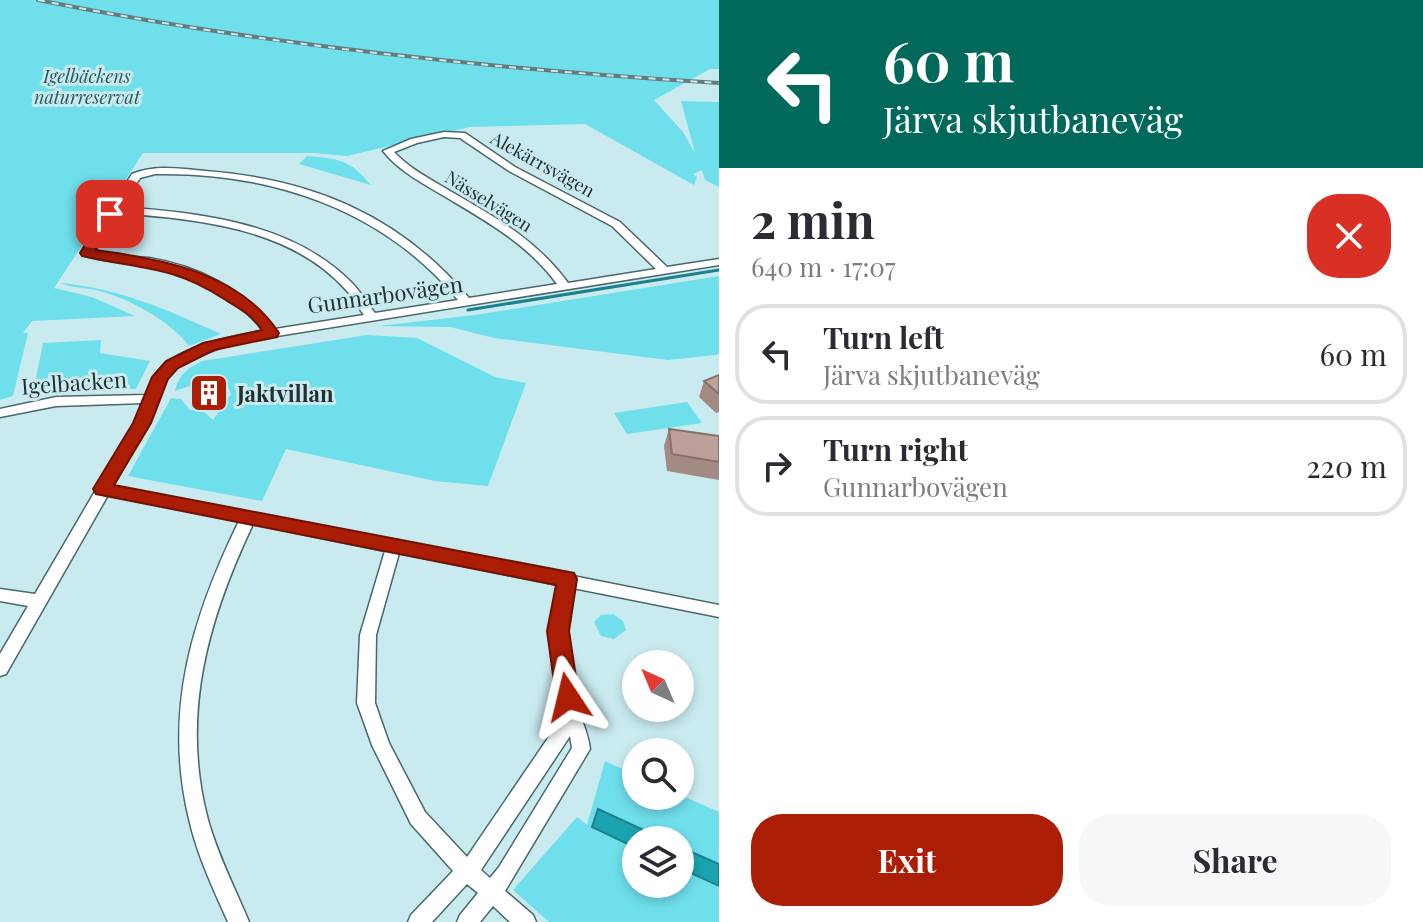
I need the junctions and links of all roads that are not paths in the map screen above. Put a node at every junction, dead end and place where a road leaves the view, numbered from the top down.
1 (388, 151) joint
2 (115, 210) junction
3 (719, 262) edge
4 (665, 271) junction
5 (565, 287) junction
6 (467, 304) junction
7 (371, 317) junction
8 (271, 333) junction
9 (152, 399) junction
10 (0, 413) edge
11 (102, 489) junction
12 (248, 518) junction
13 (393, 548) junction
14 (567, 579) junction
15 (0, 595) edge
16 (37, 601) junction
17 (719, 611) edge
18 (0, 669) edge
19 (572, 717) junction
20 (467, 871) junction
21 (492, 894) junction
22 (239, 922) edge
23 (418, 922) edge
24 (467, 922) edge
25 (526, 922) edge

1 - 4 street, Alekärrsvägen
1 - 5 street, Nässelvägen
2 - 6 street
2 - 7 street
2 - 8 street
3 - 4 street, Gunnarbovägen
4 - 5 street, Gunnarbovägen
5 - 6 street, Gunnarbovägen
6 - 7 street, Gunnarbovägen
7 - 8 street, Gunnarbovägen
8 - 9 street, Gunnarbovägen
9 - 10 street, Igelbacken
9 - 11 street, Gunnarbovägen
11 - 12 street
11 - 16 street, Gunnarbovägen
12 - 13 street
12 - 22 street
13 - 14 street
13 - 20 street
14 - 17 street
14 - 19 street
15 - 16 street
16 - 18 street, Gunnarbovägen
19 - 20 street
19 - 21 street
20 - 21 street
20 - 23 street
21 - 24 street
21 - 25 street

